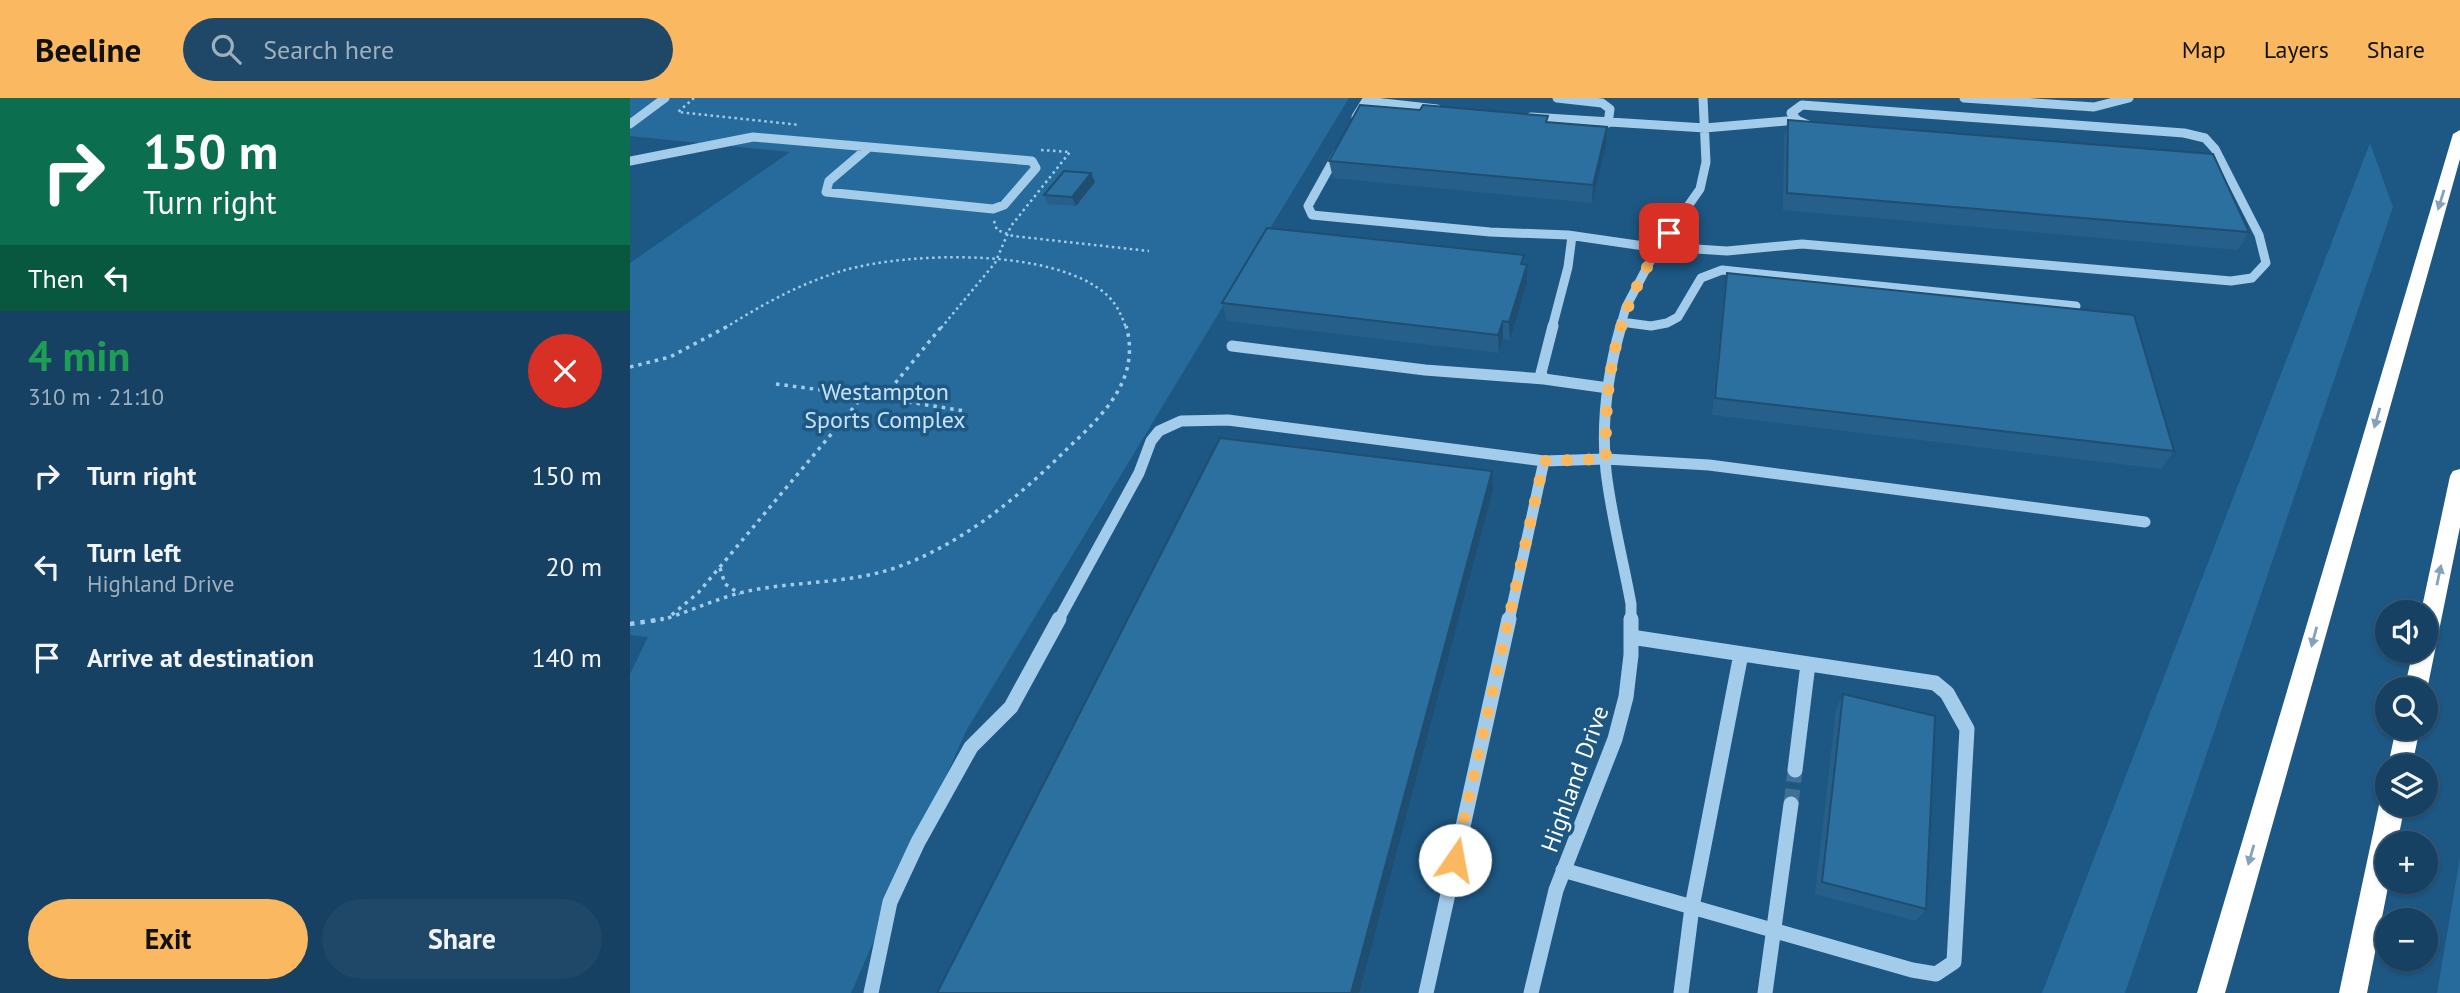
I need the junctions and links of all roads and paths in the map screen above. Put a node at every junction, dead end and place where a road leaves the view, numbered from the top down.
1 (665, 98) edge
2 (694, 98) edge
3 (1557, 98) edge
4 (1703, 98) edge
5 (1964, 98) edge
6 (2129, 98) edge
7 (1366, 99) edge
8 (1444, 109) edge
9 (1518, 116) edge
10 (1797, 120) junction
11 (1608, 123) junction
12 (630, 124) edge
13 (802, 125) dead end
14 (1705, 128) junction
15 (1819, 129) edge
16 (1349, 130) edge
17 (2460, 134) edge
18 (1345, 139) edge
19 (870, 146) junction
20 (1031, 149) dead end
21 (2207, 158) edge
22 (2221, 159) junction
23 (630, 161) edge
24 (993, 209) junction
25 (1006, 234) junction
26 (1572, 236) junction
27 (1661, 243) junction
28 (1150, 251) dead end
29 (996, 261) junction
30 (2076, 306) edge
31 (1621, 322) junction
32 (1232, 346) dead end
33 (630, 367) edge
34 (1544, 379) junction
35 (776, 384) dead end
36 (1608, 388) junction
37 (864, 396) junction
38 (883, 398) junction
39 (965, 411) dead end
40 (1606, 459) junction
41 (1544, 461) junction
42 (2460, 476) edge
43 (2145, 522) dead end
44 (720, 565) junction
45 (740, 594) junction
46 (2435, 600) edge
47 (668, 618) junction
48 (630, 624) edge
49 (1631, 637) junction
50 (1741, 654) junction
51 (1808, 664) junction
52 (1795, 770) tunnel mouth
53 (1791, 804) tunnel mouth
54 (2390, 817) edge
55 (1563, 870) junction
56 (1692, 907) junction
57 (1774, 930) junction
58 (871, 993) edge
59 (1426, 993) edge
60 (1531, 993) edge
61 (1681, 993) edge
62 (1765, 993) edge
63 (2211, 993) edge
64 (2353, 993) edge

1 - 12 lane
2 - 13 path
3 - 11 street
4 - 14 street, Highland Drive
5 - 6 street
7 - 8 street
7 - 16 street
9 - 11 street
10 - 14 street
10 - 15 street
10 - 22 street
11 - 14 street
14 - 27 street, Highland Drive
17 -> 63 highway
18 - 26 street
19 - 23 street
19 - 24 street
19 - 24 street
20 - 25 path
21 - 22 street
22 - 27 street
24 - 25 path
25 - 28 path
25 - 29 path
26 - 27 street
26 - 34 street
27 - 31 street, Highland Drive
29 - 33 path
29 - 38 path
29 - 45 path
30 - 31 street
31 - 36 street, Highland Drive
32 - 34 lane
34 - 36 street
35 - 37 path
36 - 40 street, Highland Drive
37 - 38 path
37 - 44 path
38 - 39 path
40 - 41 street
40 - 43 street
40 - 49 street, Highland Drive
41 - 58 street
41 - 59 street
46 -> 42 highway
44 - 45 path
44 - 47 path
45 - 47 path
47 - 48 path
49 - 50 street
49 - 55 street, Highland Drive
50 - 51 street
50 - 56 street
51 - 52 street
51 - 57 street
53 - 57 street
54 - 64 highway
55 - 56 street
55 - 60 street, Highland Drive
56 - 57 street
56 - 61 street
57 - 62 street

